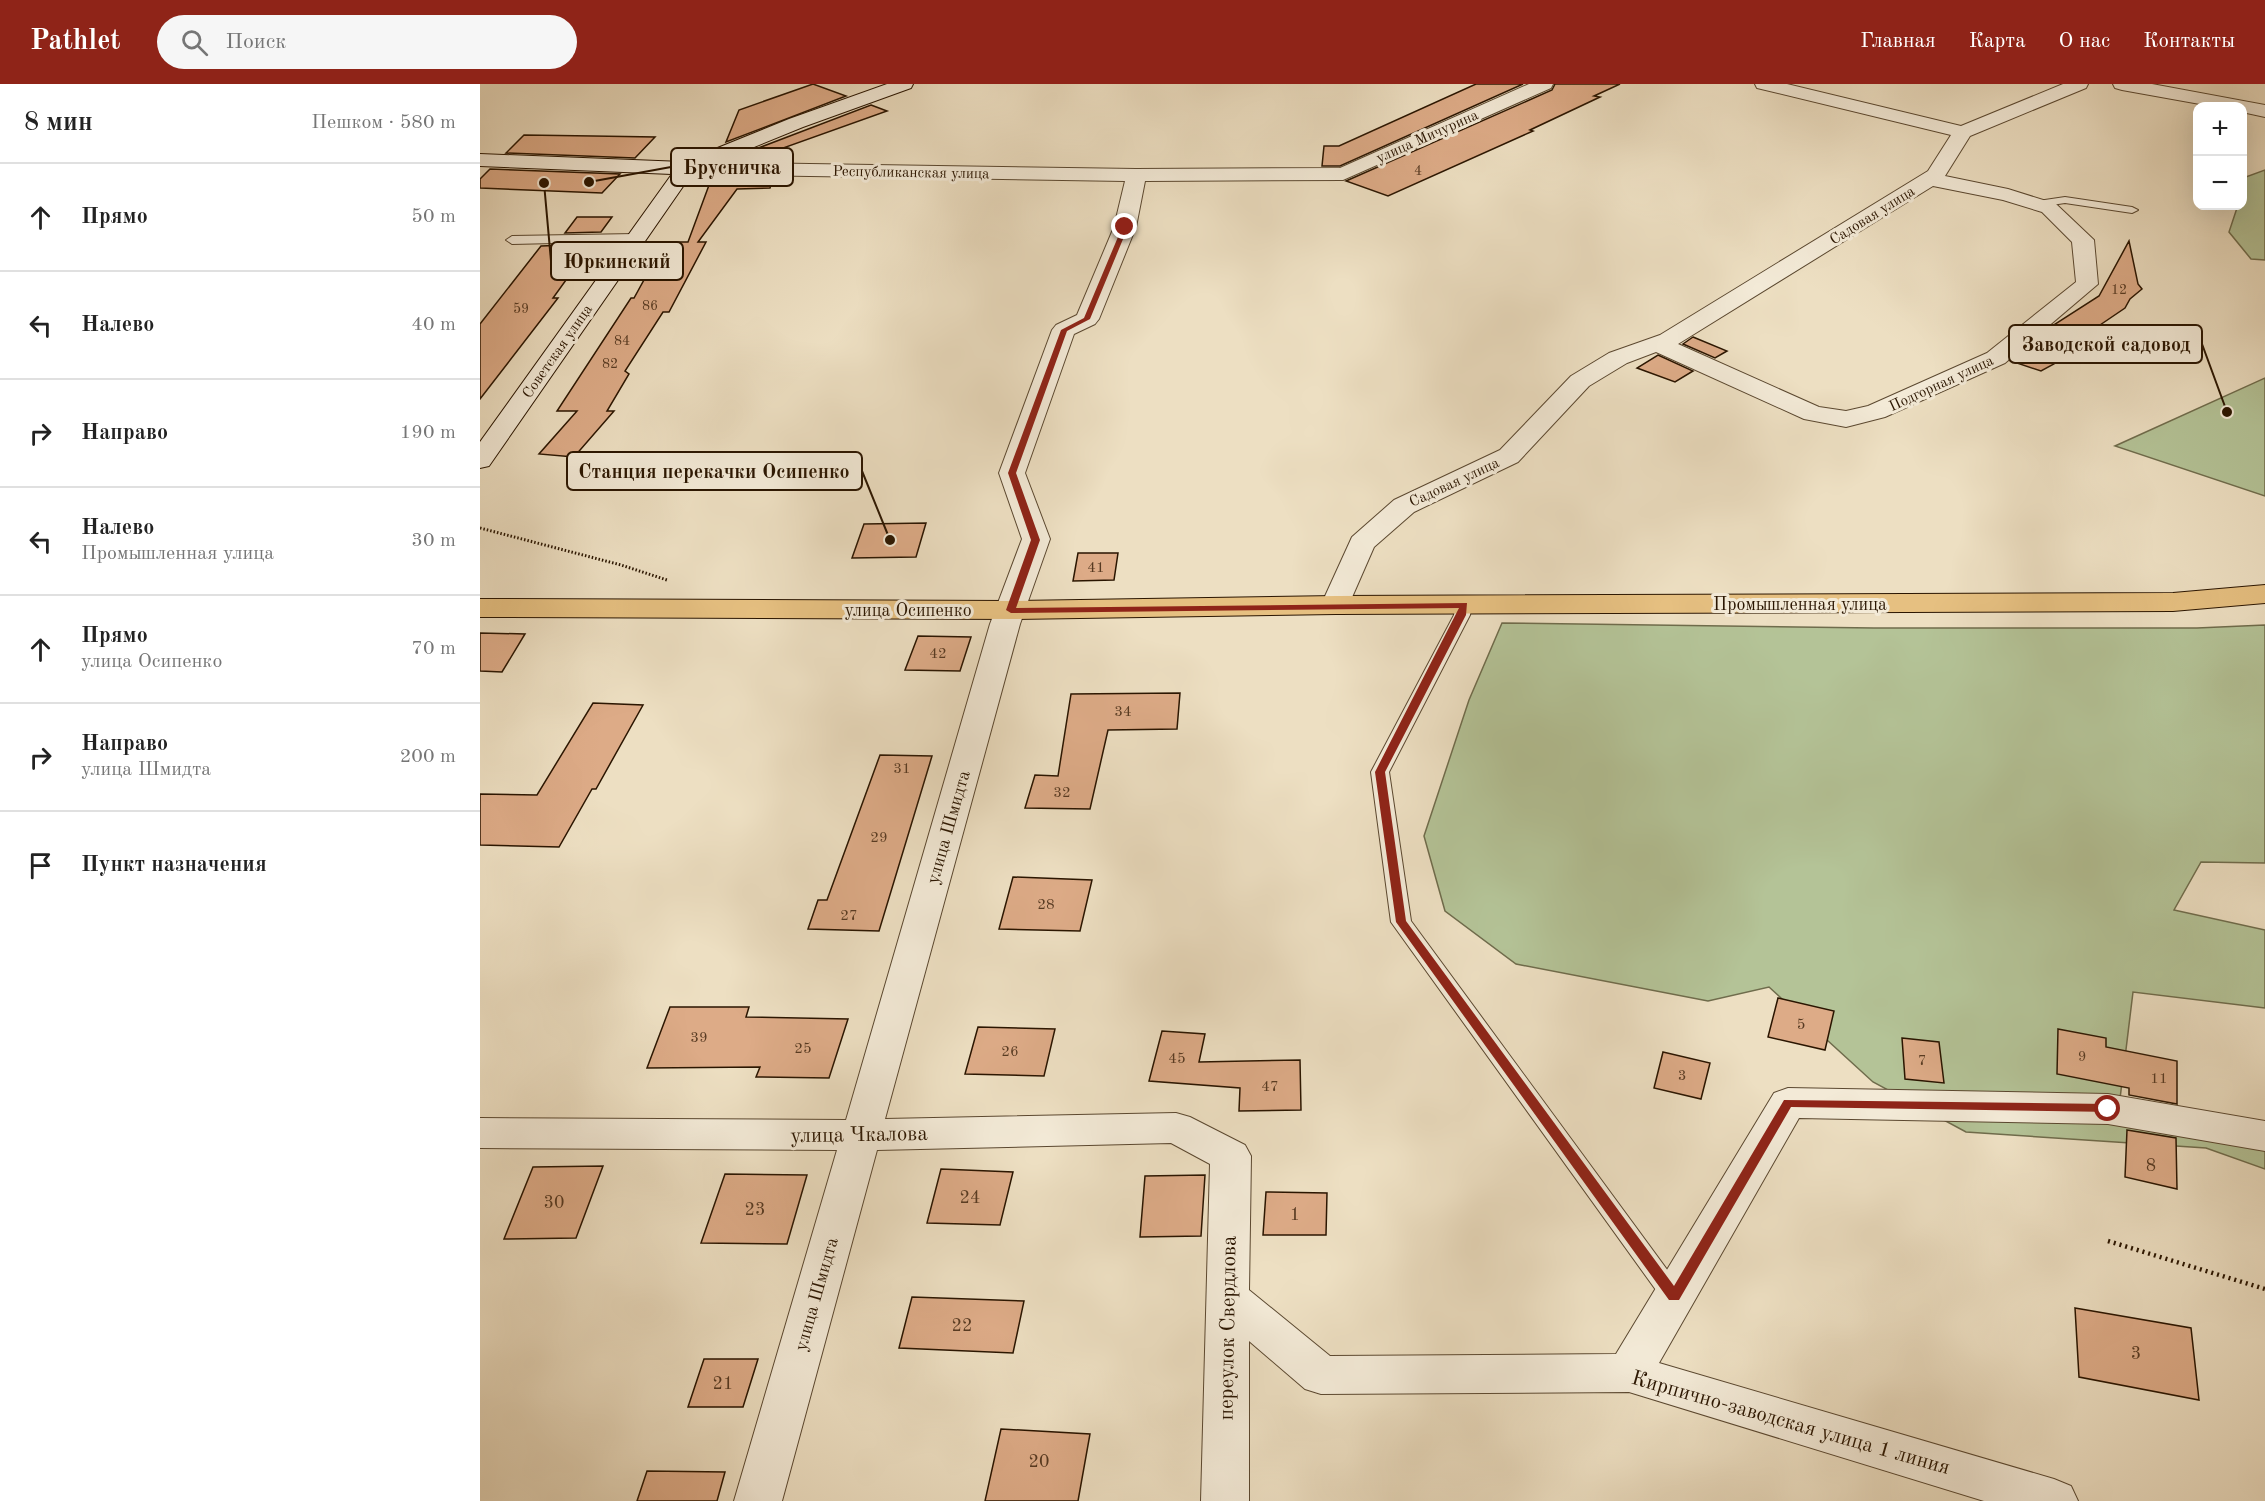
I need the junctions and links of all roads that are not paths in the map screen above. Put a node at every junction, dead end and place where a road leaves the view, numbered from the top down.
1 (904, 84) edge
2 (1544, 84) edge
3 (1764, 84) edge
4 (2079, 84) edge
5 (2122, 84) edge
6 (2265, 111) edge
7 (1963, 132) junction
8 (480, 160) edge
9 (686, 168) junction
10 (1343, 174) joint
11 (1136, 175) junction
12 (1930, 179) junction
13 (2038, 204) junction
14 (2132, 210) dead end
15 (636, 238) junction
16 (512, 240) dead end
17 (1657, 344) junction
18 (480, 460) edge
19 (2265, 594) edge
20 (1335, 605) junction
21 (1464, 605) junction
22 (480, 608) edge
23 (1011, 610) junction
24 (480, 1133) edge
25 (860, 1136) junction
26 (2265, 1136) edge
27 (1231, 1156) joint
28 (1227, 1297) junction
29 (1674, 1297) junction
30 (1629, 1373) junction
31 (758, 1501) edge
32 (1225, 1501) edge
33 (2054, 1501) edge

1 - 9 street
2 - 10 street, улица Мичурина
3 - 7 street
4 - 7 street
5 - 6 street
7 - 12 street, Садовая улица
8 - 9 street, Республиканская улица
9 - 11 street, Республиканская улица
9 - 15 street, Советская улица
10 - 11 street, Республиканская улица
11 - 23 street, улица Шмидта
12 - 13 street, Подгорная улица
12 - 17 street, Садовая улица
13 - 14 lane, Подгорная улица
13 - 17 street, Подгорная улица
15 - 16 lane
15 - 18 street, Советская улица
17 - 20 street, Садовая улица
19 - 21 main road, Промышленная улица
20 - 21 main road, Промышленная улица
20 - 23 main road, улица Осипенко
21 - 29 lane
22 - 23 main road, улица Осипенко
23 - 25 street, улица Шмидта
24 - 25 street, улица Чкалова
25 - 27 street, улица Чкалова
25 - 31 street, улица Шмидта
26 - 29 street
27 - 28 street, переулок Свердлова
28 - 30 street, Кирпично-заводская улица 1 линия
28 - 32 street, переулок Свердлова
29 - 30 street
30 - 33 street, Кирпично-заводская улица 1 линия

